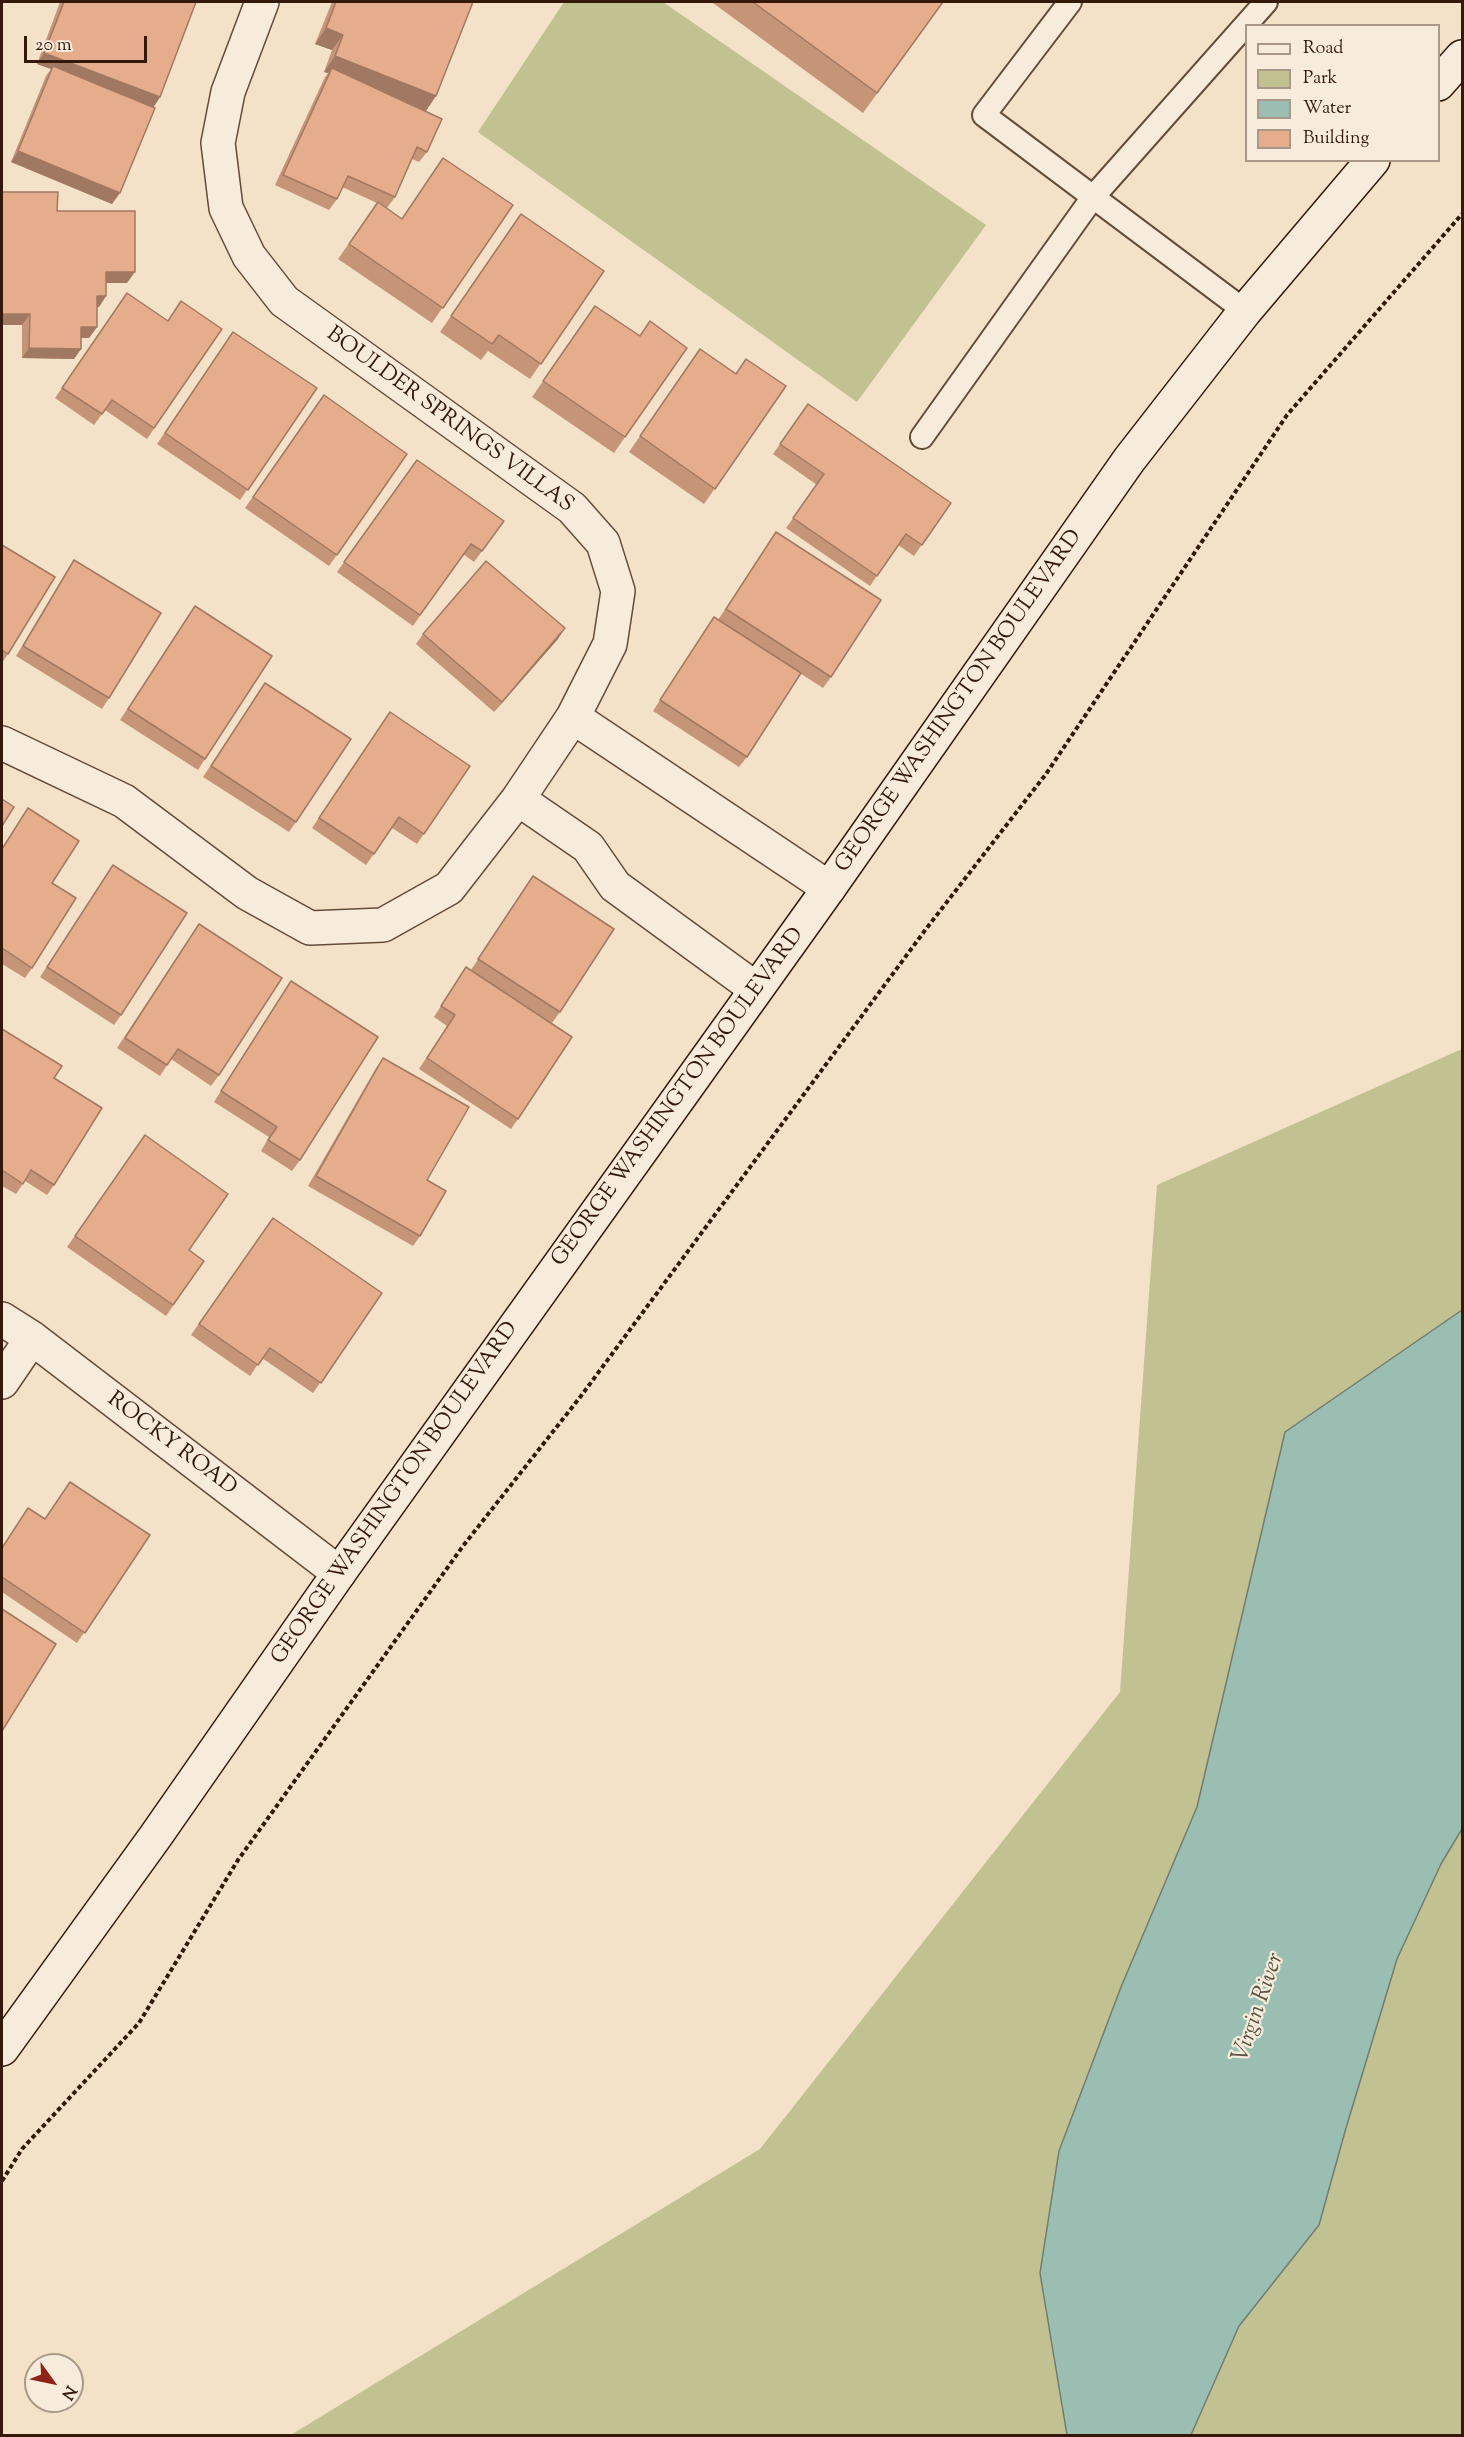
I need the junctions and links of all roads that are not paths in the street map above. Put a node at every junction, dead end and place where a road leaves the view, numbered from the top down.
1 (262, 2) edge
2 (1070, 2) edge
3 (1266, 2) edge
4 (1247, 24) edge
5 (1245, 26) edge
6 (1462, 57) edge
7 (1440, 82) edge
8 (1371, 162) edge
9 (1094, 197) junction
10 (1245, 311) junction
11 (922, 437) dead end
12 (573, 717) junction
13 (2, 743) edge
14 (518, 799) junction
15 (829, 888) junction
16 (756, 989) junction
17 (2, 1319) edge
18 (32, 1338) junction
19 (2, 1382) edge
20 (339, 1573) junction
21 (2, 2049) edge

1 - 12 street, BOULDER SPRINGS VILLAS
2 - 9 lane
3 - 4 lane
5 - 9 lane
6 - 7 street
8 - 10 street, GEORGE WASHINGTON BOULEVARD
9 - 10 lane
9 - 11 lane
10 - 15 street, GEORGE WASHINGTON BOULEVARD
12 - 14 street, BOULDER SPRINGS VILLAS
12 - 15 street
13 - 14 street, BOULDER SPRINGS VILLAS
14 - 16 street
15 - 16 street, GEORGE WASHINGTON BOULEVARD
16 - 20 street, GEORGE WASHINGTON BOULEVARD
17 - 18 street, ROCKY ROAD
18 - 19 street
18 - 20 street, ROCKY ROAD
20 - 21 street, GEORGE WASHINGTON BOULEVARD

